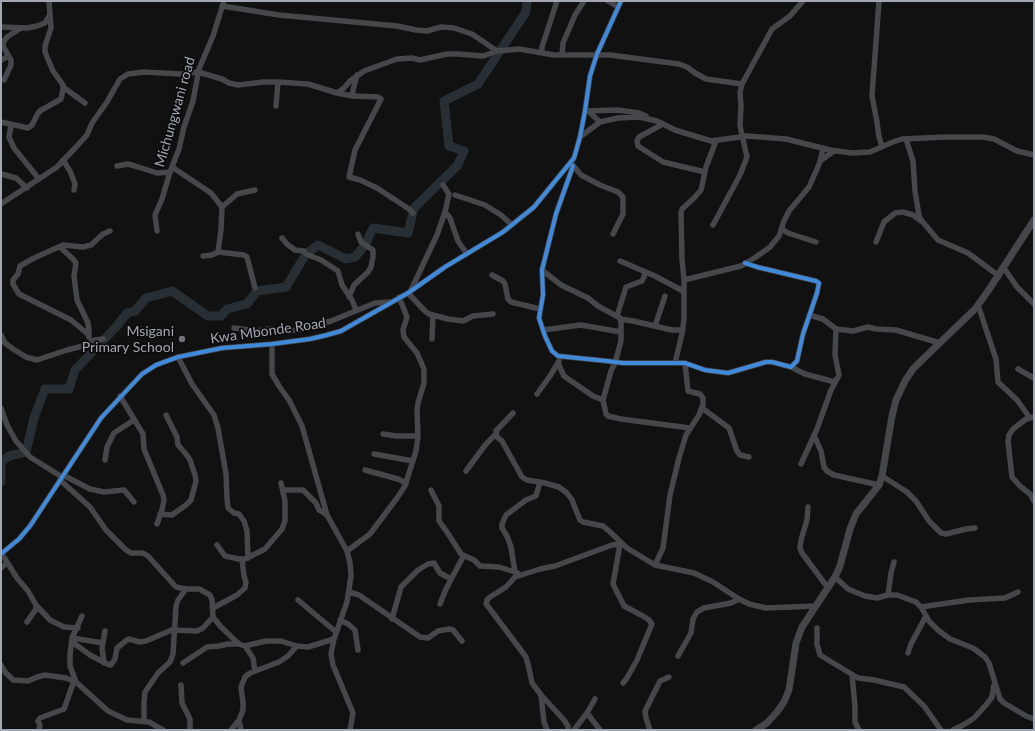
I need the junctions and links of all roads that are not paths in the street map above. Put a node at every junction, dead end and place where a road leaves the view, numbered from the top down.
1 (49, 1) edge
2 (557, 1) edge
3 (584, 1) edge
4 (608, 1) edge
5 (622, 1) edge
6 (803, 1) edge
7 (879, 1) edge
8 (223, 3) edge
9 (618, 7) junction
10 (50, 14) junction
11 (1, 27) edge
12 (21, 27) junction
13 (2, 44) edge
14 (497, 51) junction
15 (542, 53) junction
16 (597, 54) junction
17 (562, 55) junction
18 (9, 56) junction
19 (1, 60) edge
20 (198, 72) junction
21 (357, 75) junction
22 (4, 80) dead end
23 (278, 82) junction
24 (742, 84) junction
25 (63, 87) junction
26 (337, 93) junction
27 (353, 96) junction
28 (85, 103) dead end
29 (276, 106) dead end
30 (587, 111) junction
31 (657, 121) junction
32 (1, 122) edge
33 (600, 122) junction
34 (663, 124) junction
35 (11, 125) junction
36 (580, 137) junction
37 (742, 137) junction
38 (906, 139) junction
39 (716, 141) junction
40 (882, 146) junction
41 (822, 148) junction
42 (834, 151) junction
43 (1034, 156) edge
44 (63, 160) junction
45 (820, 162) junction
46 (572, 164) junction
47 (117, 166) dead end
48 (171, 170) junction
49 (705, 172) junction
50 (1, 174) edge
51 (39, 179) junction
52 (443, 185) dead end
53 (27, 188) junction
54 (74, 190) dead end
55 (255, 190) dead end
56 (455, 196) dead end
57 (1, 204) edge
58 (222, 207) junction
59 (446, 212) junction
60 (413, 213) dead end
61 (1034, 220) edge
62 (922, 221) junction
63 (713, 225) dead end
64 (512, 226) junction
65 (782, 229) junction
66 (110, 231) dead end
67 (157, 231) dead end
68 (358, 234) dead end
69 (613, 234) dead end
70 (282, 238) dead end
71 (816, 242) dead end
72 (876, 242) dead end
73 (60, 247) junction
74 (218, 252) junction
75 (466, 254) junction
76 (203, 256) dead end
77 (620, 261) dead end
78 (745, 263) junction
79 (1004, 268) junction
80 (542, 270) junction
81 (645, 272) junction
82 (492, 275) dead end
83 (999, 276) junction
84 (684, 280) junction
85 (256, 288) dead end
86 (409, 291) junction
87 (683, 292) junction
88 (349, 296) junction
89 (665, 296) dead end
90 (399, 298) junction
91 (392, 302) junction
92 (1034, 304) edge
93 (978, 305) junction
94 (540, 309) junction
95 (356, 310) junction
96 (493, 314) dead end
97 (809, 314) junction
98 (433, 315) junction
99 (619, 317) junction
100 (655, 326) junction
101 (234, 328) dead end
102 (836, 329) junction
103 (543, 330) junction
104 (683, 330) junction
105 (621, 332) junction
106 (1, 335) edge
107 (89, 335) junction
108 (103, 338) dead end
109 (432, 339) dead end
110 (940, 343) junction
111 (3, 344) edge
112 (87, 344) junction
113 (272, 344) junction
114 (178, 357) junction
115 (559, 360) junction
116 (615, 363) junction
117 (675, 363) junction
118 (685, 363) junction
119 (791, 366) junction
120 (1018, 369) dead end
121 (1034, 378) edge
122 (836, 382) junction
123 (537, 394) dead end
124 (120, 396) junction
125 (603, 400) junction
126 (1, 408) edge
127 (702, 408) junction
128 (514, 414) dead end
129 (166, 415) dead end
130 (1032, 417) edge
131 (134, 420) junction
132 (690, 428) junction
133 (383, 434) dead end
134 (496, 434) junction
135 (418, 436) junction
136 (814, 436) junction
137 (374, 454) dead end
138 (749, 457) dead end
139 (105, 460) dead end
140 (413, 461) junction
141 (801, 464) dead end
142 (365, 470) dead end
143 (466, 471) dead end
144 (882, 476) junction
145 (62, 477) junction
146 (540, 482) junction
147 (281, 483) dead end
148 (406, 483) junction
149 (879, 485) junction
150 (283, 490) junction
151 (431, 490) dead end
152 (1034, 501) edge
153 (134, 502) dead end
154 (808, 507) dead end
155 (160, 514) junction
156 (327, 515) junction
157 (156, 524) dead end
158 (975, 528) dead end
159 (621, 544) junction
160 (217, 545) dead end
161 (347, 551) junction
162 (2, 554) edge
163 (463, 555) junction
164 (245, 558) junction
165 (894, 562) dead end
166 (7, 563) junction
167 (655, 565) junction
168 (1, 568) edge
169 (515, 572) junction
170 (522, 574) junction
171 (835, 577) junction
172 (451, 579) junction
173 (828, 588) junction
174 (186, 589) junction
175 (348, 592) junction
176 (1018, 592) dead end
177 (888, 595) junction
178 (739, 599) junction
179 (298, 600) dead end
180 (440, 604) dead end
181 (36, 605) junction
182 (815, 606) junction
183 (921, 607) junction
184 (213, 608) junction
185 (82, 616) dead end
186 (926, 616) junction
187 (213, 618) junction
188 (392, 619) junction
189 (340, 620) junction
190 (27, 622) dead end
191 (78, 628) junction
192 (818, 628) dead end
193 (173, 630) junction
194 (105, 631) dead end
195 (336, 632) junction
196 (334, 639) junction
197 (72, 640) junction
198 (462, 641) dead end
199 (103, 643) junction
200 (242, 645) junction
201 (297, 646) junction
202 (358, 650) dead end
203 (908, 653) dead end
204 (678, 656) dead end
205 (104, 663) junction
206 (183, 663) dead end
207 (1, 665) edge
208 (255, 671) junction
209 (852, 675) junction
210 (669, 677) dead end
211 (75, 682) junction
212 (994, 682) junction
213 (623, 683) dead end
214 (182, 685) dead end
215 (541, 695) junction
216 (595, 699) dead end
217 (587, 713) junction
218 (1034, 719) edge
219 (239, 720) junction
220 (144, 722) junction
221 (39, 730) edge
222 (163, 730) edge
223 (190, 730) edge
224 (231, 730) edge
225 (241, 730) edge
226 (350, 730) edge
227 (547, 730) edge
228 (568, 730) edge
229 (574, 730) edge
230 (600, 730) edge
231 (650, 730) edge
232 (756, 730) edge
233 (859, 730) edge
234 (941, 730) edge
235 (953, 730) edge

1 - 10 street
2 - 15 street
3 - 17 street
4 - 9 street
5 - 9 street, Kwa Mbonde Road
6 - 24 street
7 - 40 street
8 - 14 street
8 - 20 street, Michungwani road
9 - 16 street, Kwa Mbonde Road
10 - 12 street
10 - 25 street
11 - 12 street
12 - 13 street
13 - 18 street
14 - 15 street
14 - 21 street
15 - 17 street
16 - 17 street
16 - 24 street
16 - 30 street, Kwa Mbonde Road
18 - 19 street
18 - 22 street
20 - 23 street
20 - 44 street
20 - 48 street, Michungwani road
21 - 26 street
21 - 27 street
23 - 26 street
23 - 29 street
24 - 37 street
25 - 28 street
25 - 35 street
26 - 27 street
27 - 60 street
30 - 31 street
30 - 33 street
30 - 36 street, Kwa Mbonde Road
31 - 33 street
31 - 34 street
32 - 35 street
33 - 36 street
34 - 39 street
34 - 49 street
35 - 51 street
36 - 46 street, Kwa Mbonde Road
37 - 39 street
37 - 41 street
37 - 63 street
38 - 40 street
38 - 43 street
38 - 62 street
39 - 49 street
40 - 42 street
41 - 42 street
41 - 45 street
42 - 45 street
44 - 51 street
44 - 54 street
45 - 65 street
46 - 64 street, Kwa Mbonde Road
46 - 69 street
46 - 80 street
47 - 48 street
48 - 58 street
48 - 67 street, Michungwani road
49 - 84 street
50 - 53 street
51 - 53 street
52 - 59 street
53 - 57 street
55 - 58 street
56 - 64 street
58 - 74 street
59 - 75 street
59 - 86 street
61 - 79 street
62 - 72 street
62 - 83 street
64 - 75 street, Kwa Mbonde Road
65 - 71 street
65 - 78 street
66 - 73 street
68 - 88 street
70 - 88 street
73 - 107 street
73 - 107 street
74 - 76 street
74 - 85 street
75 - 86 street, Kwa Mbonde Road
77 - 81 street
78 - 84 street
78 - 97 street
79 - 83 street
79 - 92 street
80 - 94 street
80 - 99 street
81 - 87 street
81 - 99 street
82 - 94 street
83 - 93 street
84 - 87 street
86 - 90 street, Kwa Mbonde Road
86 - 98 street
87 - 104 street
88 - 95 street
89 - 100 street
90 - 91 street, Kwa Mbonde Road
90 - 135 street
91 - 95 street
91 - 113 street, Kwa Mbonde Road
93 - 110 street
93 - 130 street
94 - 103 street
95 - 101 street
96 - 98 street
97 - 102 street
97 - 119 street
98 - 109 street
99 - 100 street
99 - 105 street
100 - 104 street
102 - 110 street
102 - 122 street
103 - 105 street
103 - 115 street
104 - 117 street
105 - 116 street
106 - 111 street
107 - 112 street
108 - 112 street
110 - 144 street
111 - 112 street
113 - 114 street, Kwa Mbonde Road
113 - 156 street
114 - 124 street, Kwa Mbonde Road
114 - 164 street
115 - 116 street
115 - 123 street
115 - 125 street
116 - 117 street
116 - 125 street
117 - 118 street
118 - 119 street
118 - 127 street
119 - 122 street
120 - 121 street
122 - 136 street
124 - 131 street
124 - 145 street, Kwa Mbonde Road
125 - 132 street
126 - 145 street
127 - 132 street
127 - 138 street
128 - 134 street
129 - 155 street
130 - 152 street
131 - 139 street
131 - 155 street
132 - 167 street
133 - 135 street
134 - 143 street
134 - 146 street
135 - 140 street
136 - 141 street
136 - 149 street
137 - 140 street
140 - 148 street
142 - 148 street
144 - 149 street
144 - 158 street
145 - 153 street
145 - 162 street, Kwa Mbonde Road
145 - 174 street
146 - 159 street
146 - 169 street
147 - 150 street
148 - 161 street
149 - 171 street
150 - 156 street
150 - 164 street
151 - 163 street
154 - 173 street
155 - 157 street
156 - 161 street
159 - 167 street
159 - 170 street
159 - 213 street
160 - 164 street
161 - 175 street
162 - 166 street
163 - 169 street
163 - 172 street
164 - 184 street
165 - 177 street
166 - 168 street
166 - 181 street
167 - 178 street
169 - 170 street
170 - 215 street
171 - 173 street
171 - 177 street
172 - 180 street
172 - 188 street
173 - 182 street
174 - 184 street
174 - 193 street
175 - 188 street
175 - 189 street
176 - 183 street
177 - 183 street
178 - 182 street
178 - 204 street
179 - 195 street
181 - 190 street
181 - 191 street
182 - 232 street
183 - 186 street
184 - 187 street
185 - 191 street
186 - 203 street
186 - 212 street
187 - 193 street
187 - 200 street
188 - 198 street
189 - 195 street
189 - 202 street
191 - 197 street
192 - 209 street
193 - 205 street
193 - 220 street
194 - 199 street
195 - 196 street
196 - 201 street
196 - 226 street
197 - 199 street
197 - 205 street
197 - 211 street
199 - 205 street
200 - 201 street
200 - 206 street
200 - 208 street
201 - 208 street
207 - 211 street
208 - 219 street
209 - 233 street
209 - 234 street
210 - 231 street
211 - 220 street
211 - 221 street
212 - 218 street
212 - 235 street
214 - 223 street
215 - 227 street
215 - 228 street
216 - 217 street
217 - 229 street
217 - 230 street
219 - 224 street
219 - 225 street
220 - 222 street

